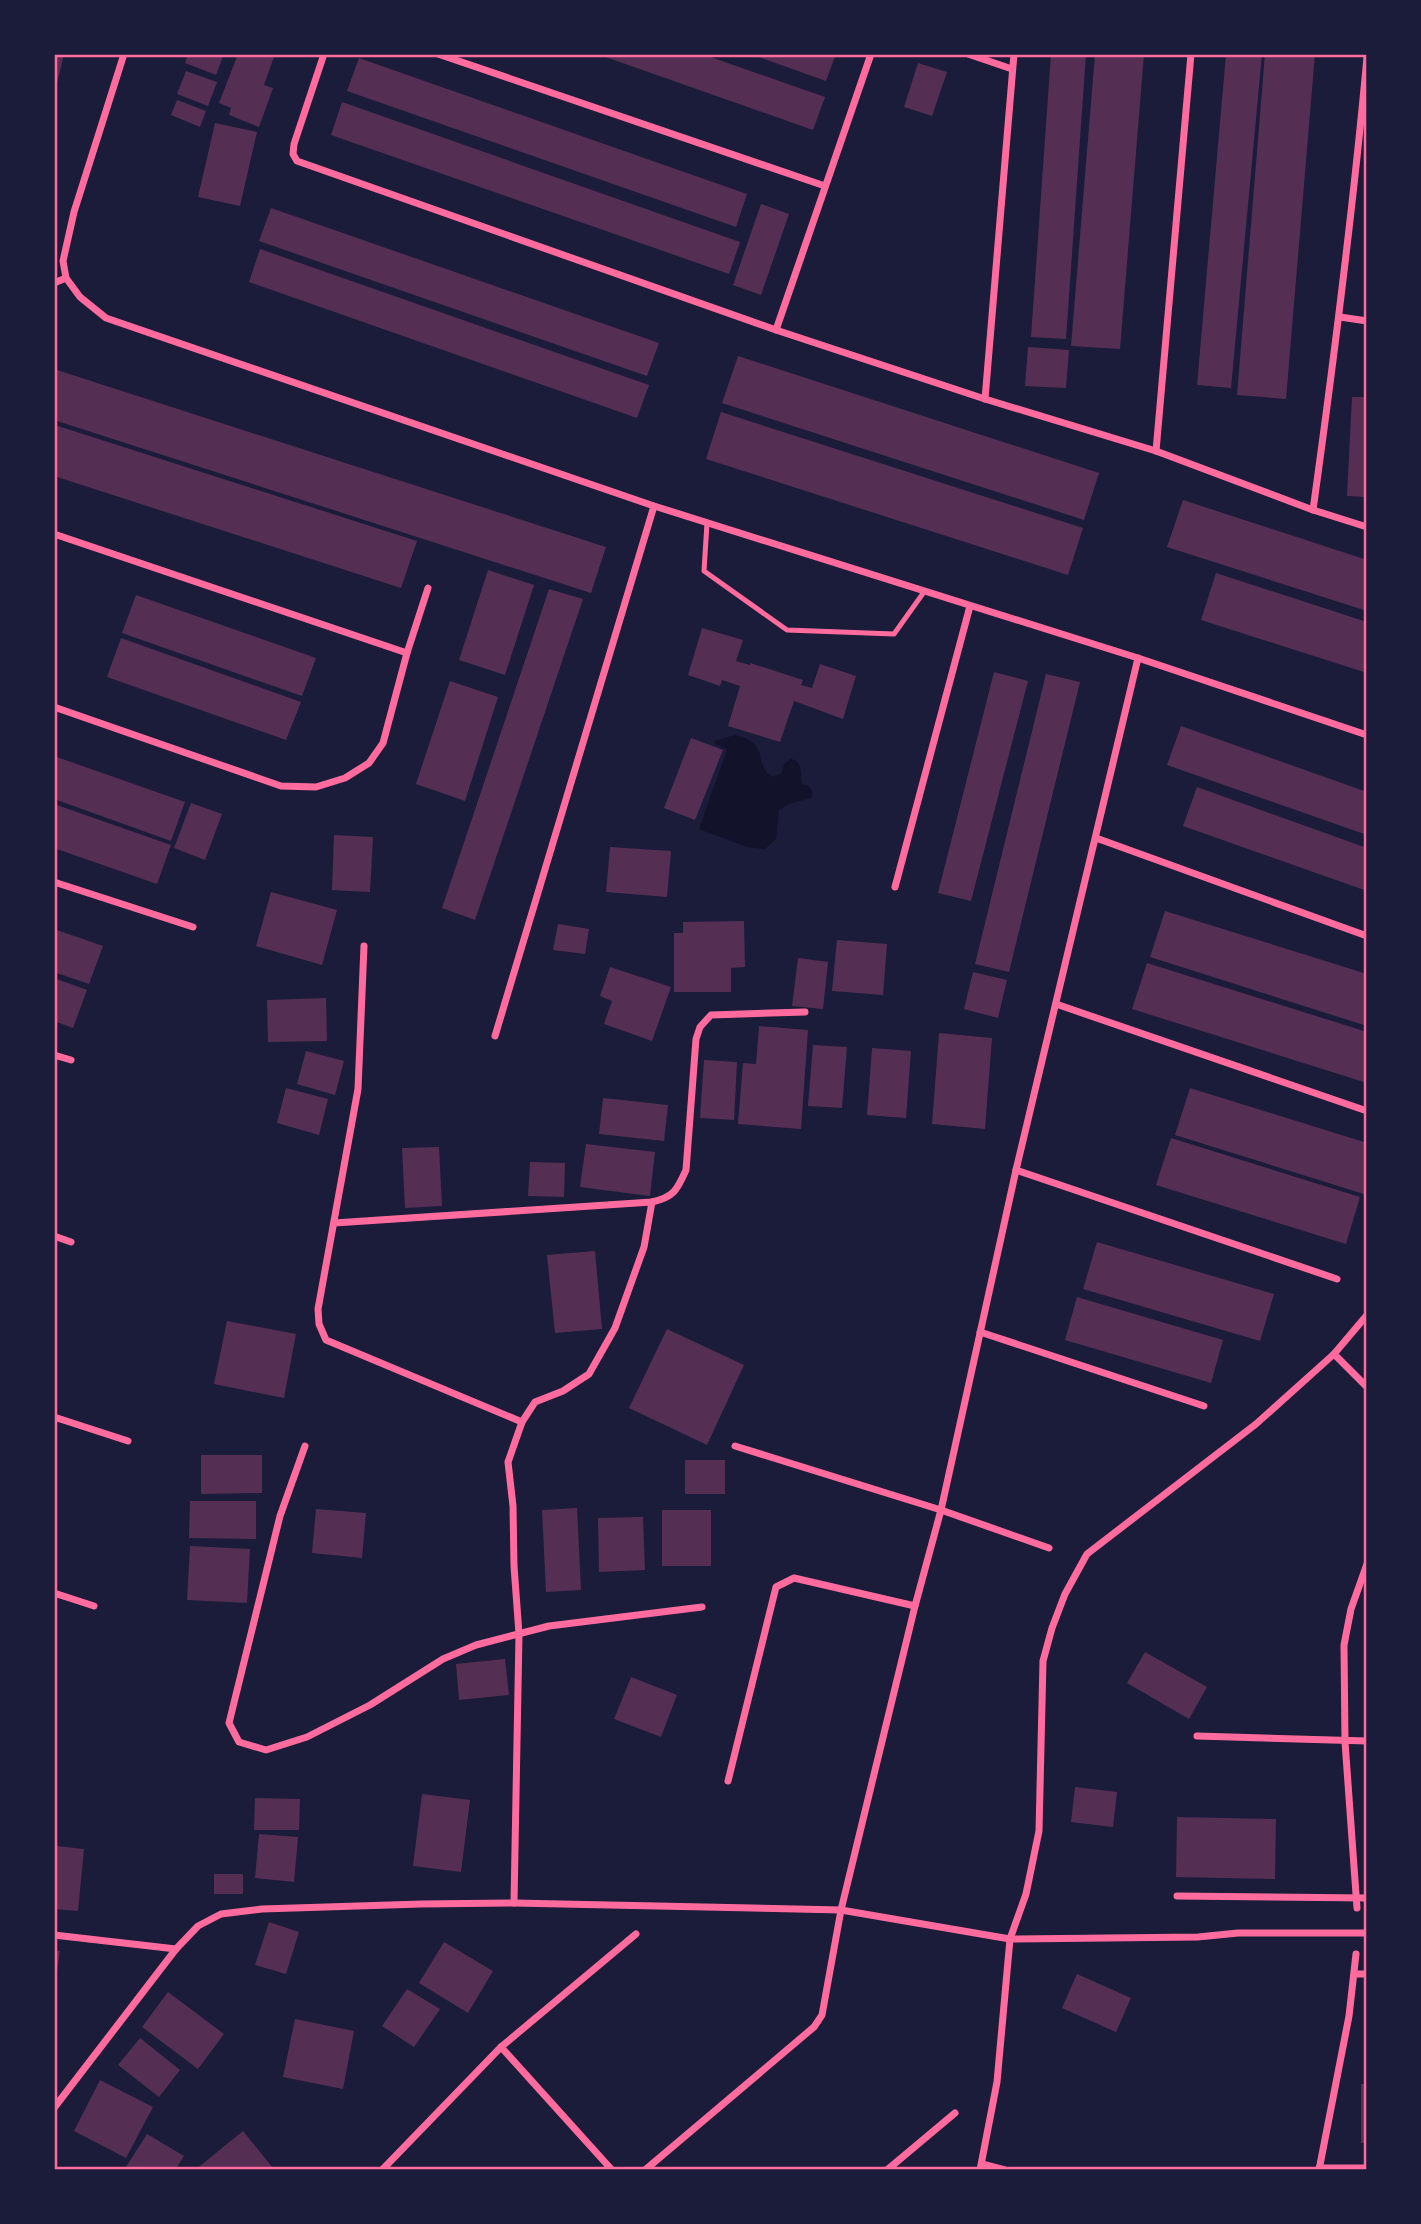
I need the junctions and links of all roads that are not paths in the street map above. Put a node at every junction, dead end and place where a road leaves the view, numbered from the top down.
1 (124, 54) edge
2 (324, 54) edge
3 (438, 54) edge
4 (871, 54) edge
5 (968, 54) edge
6 (1014, 54) edge
7 (1191, 54) edge
8 (1367, 57) edge
9 (1012, 69) junction
10 (1358, 161) junction
11 (1367, 162) edge
12 (825, 187) junction
13 (66, 278) junction
14 (54, 283) edge
15 (1340, 317) junction
16 (1367, 321) edge
17 (776, 330) junction
18 (985, 399) junction
19 (1156, 451) junction
20 (654, 506) junction
21 (1313, 510) junction
22 (707, 523) junction
23 (1367, 527) edge
24 (54, 534) edge
25 (428, 587) dead end
26 (924, 592) junction
27 (970, 606) junction
28 (407, 653) junction
29 (1138, 657) junction
30 (54, 707) edge
31 (1367, 735) edge
32 (1096, 838) junction
33 (54, 882) edge
34 (895, 887) dead end
35 (193, 927) dead end
36 (1367, 936) edge
37 (363, 946) dead end
38 (1056, 1004) junction
39 (806, 1012) dead end
40 (495, 1036) dead end
41 (54, 1055) edge
42 (71, 1060) dead end
43 (1367, 1111) edge
44 (1016, 1170) junction
45 (652, 1202) junction
46 (334, 1223) junction
47 (54, 1236) edge
48 (71, 1242) dead end
49 (1337, 1279) dead end
50 (1367, 1315) edge
51 (980, 1332) junction
52 (1334, 1354) junction
53 (1367, 1387) edge
54 (1204, 1406) dead end
55 (54, 1416) edge
56 (522, 1423) junction
57 (128, 1441) dead end
58 (305, 1446) dead end
59 (735, 1446) dead end
60 (941, 1510) junction
61 (1049, 1548) dead end
62 (1367, 1564) edge
63 (1363, 1586) edge
64 (54, 1593) edge
65 (94, 1606) dead end
66 (915, 1606) junction
67 (702, 1607) dead end
68 (519, 1634) junction
69 (1196, 1735) dead end
70 (1367, 1741) edge
71 (1345, 1742) junction
72 (728, 1781) dead end
73 (1177, 1896) dead end
74 (1357, 1898) junction
75 (1367, 1898) edge
76 (514, 1903) junction
77 (1357, 1908) dead end
78 (841, 1910) junction
79 (1367, 1933) edge
80 (636, 1934) dead end
81 (54, 1935) edge
82 (1010, 1939) junction
83 (176, 1949) junction
84 (1356, 1954) dead end
85 (1355, 1974) junction
86 (1367, 1974) edge
87 (501, 2047) junction
88 (54, 2108) edge
89 (955, 2113) dead end
90 (981, 2167) edge
91 (1367, 2168) edge
92 (1319, 2169) edge
93 (382, 2170) edge
94 (612, 2170) edge
95 (645, 2170) edge
96 (887, 2170) edge
97 (1005, 2170) edge

1 - 13 street
2 - 17 street
3 - 12 street
4 - 12 street
5 - 9 street
6 - 9 street
7 - 19 street
8 - 10 street
9 - 18 street
10 - 11 street
10 - 15 street
12 - 17 street
13 - 14 street
13 - 20 street
15 - 16 street
15 - 21 street
17 - 18 street
18 - 19 street
19 - 21 street
20 - 22 street
20 - 40 street
21 - 23 street
22 - 26 street
22 - 26 lane
24 - 28 street
25 - 28 street
26 - 27 street
27 - 29 street
27 - 34 street
28 - 30 street
29 - 31 street
29 - 32 street
32 - 36 street
32 - 38 street
33 - 35 street
37 - 46 street
38 - 43 street
38 - 44 street
39 - 45 street
41 - 42 street
44 - 49 street
44 - 51 street
45 - 46 street
45 - 56 street
46 - 56 street
47 - 48 street
50 - 52 street
51 - 54 street
51 - 60 street
52 - 53 street
52 - 82 street
55 - 57 street
56 - 68 street
58 - 68 street
59 - 60 street
60 - 61 street
60 - 66 street
62 - 63 street
63 - 71 street
64 - 65 street
66 - 72 street
66 - 78 street
67 - 68 street
68 - 76 street
69 - 71 street
70 - 71 street
71 - 74 street
73 - 74 street
74 - 75 street
74 - 77 street
76 - 78 street
76 - 83 street
78 - 82 street
78 - 95 street
79 - 82 street
80 - 87 street
81 - 83 street
82 - 90 street
83 - 88 street
84 - 85 street
85 - 86 street
85 - 92 street
87 - 93 street
87 - 94 street
89 - 96 street
90 - 97 street
91 - 92 street

